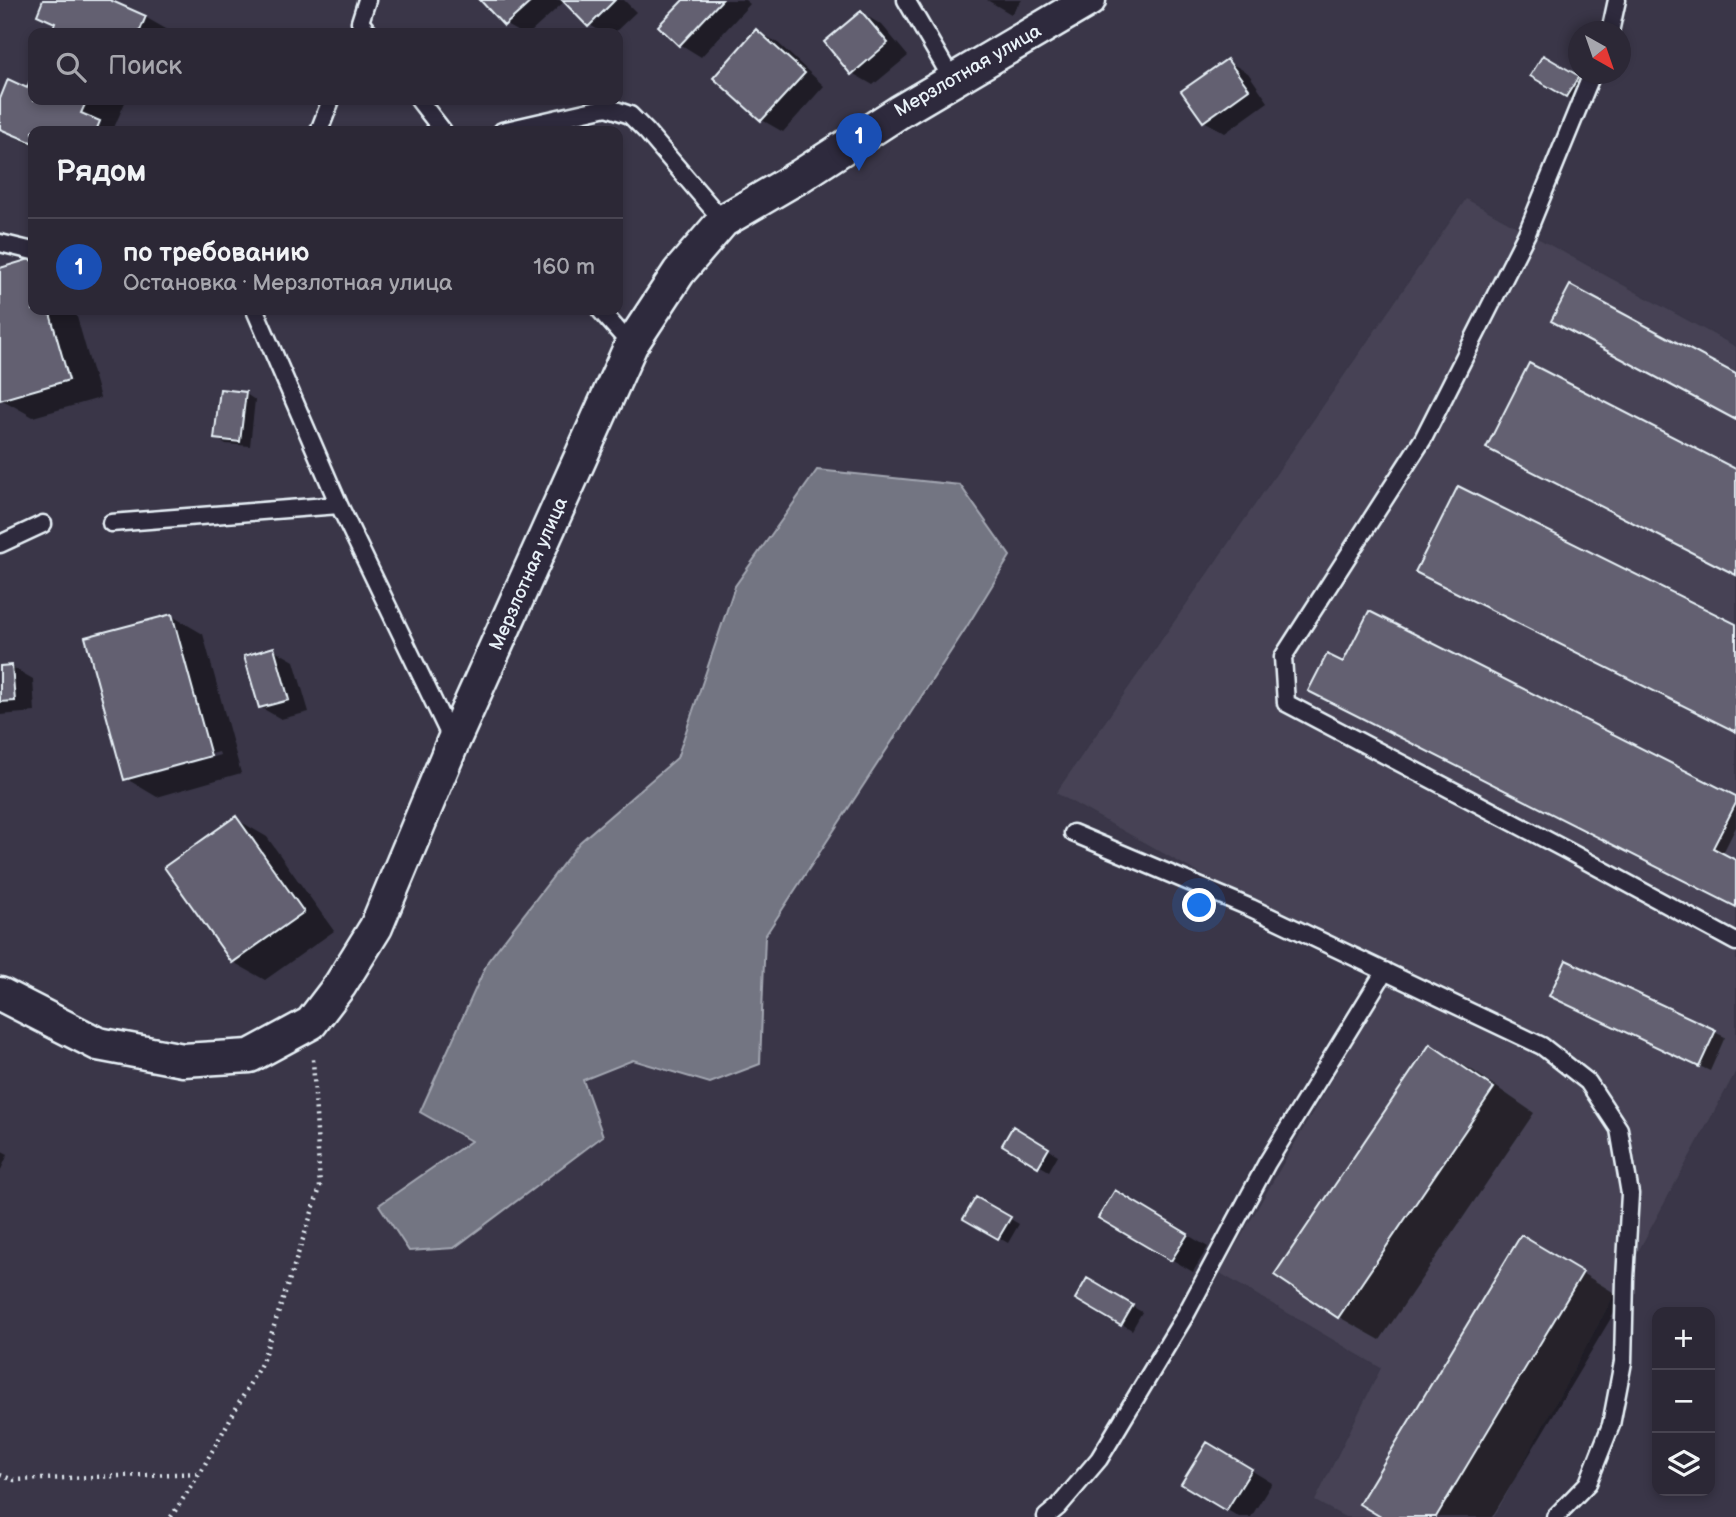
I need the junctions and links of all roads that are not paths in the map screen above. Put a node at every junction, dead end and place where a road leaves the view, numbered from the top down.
1 (367, 0) edge
2 (906, 0) edge
3 (1089, 0) edge
4 (1617, 0) edge
5 (1612, 21) edge
6 (361, 28) edge
7 (953, 79) junction
8 (1588, 84) edge
9 (329, 105) edge
10 (423, 105) edge
11 (321, 126) edge
12 (439, 126) edge
13 (524, 126) edge
14 (723, 221) junction
15 (0, 243) edge
16 (28, 250) edge
17 (257, 315) edge
18 (604, 315) edge
19 (631, 345) junction
20 (339, 505) junction
21 (111, 523) dead end
22 (43, 524) dead end
23 (0, 544) edge
24 (453, 743) junction
25 (1073, 833) dead end
26 (1736, 942) edge
27 (1385, 971) junction
28 (0, 994) edge
29 (1046, 1517) edge
30 (1555, 1517) edge

1 - 6 lane
2 - 7 lane
3 - 7 street, Мерзлотная улица
4 - 5 lane
7 - 14 street, Мерзлотная улица
8 - 26 lane
9 - 11 lane
10 - 12 lane
13 - 14 lane
14 - 19 street, Мерзлотная улица
15 - 16 lane
17 - 20 lane
18 - 19 lane
19 - 24 street, Мерзлотная улица
20 - 21 lane
20 - 24 lane
22 - 23 lane
24 - 28 street, Мерзлотная улица
25 - 27 lane
27 - 29 lane
27 - 30 lane

